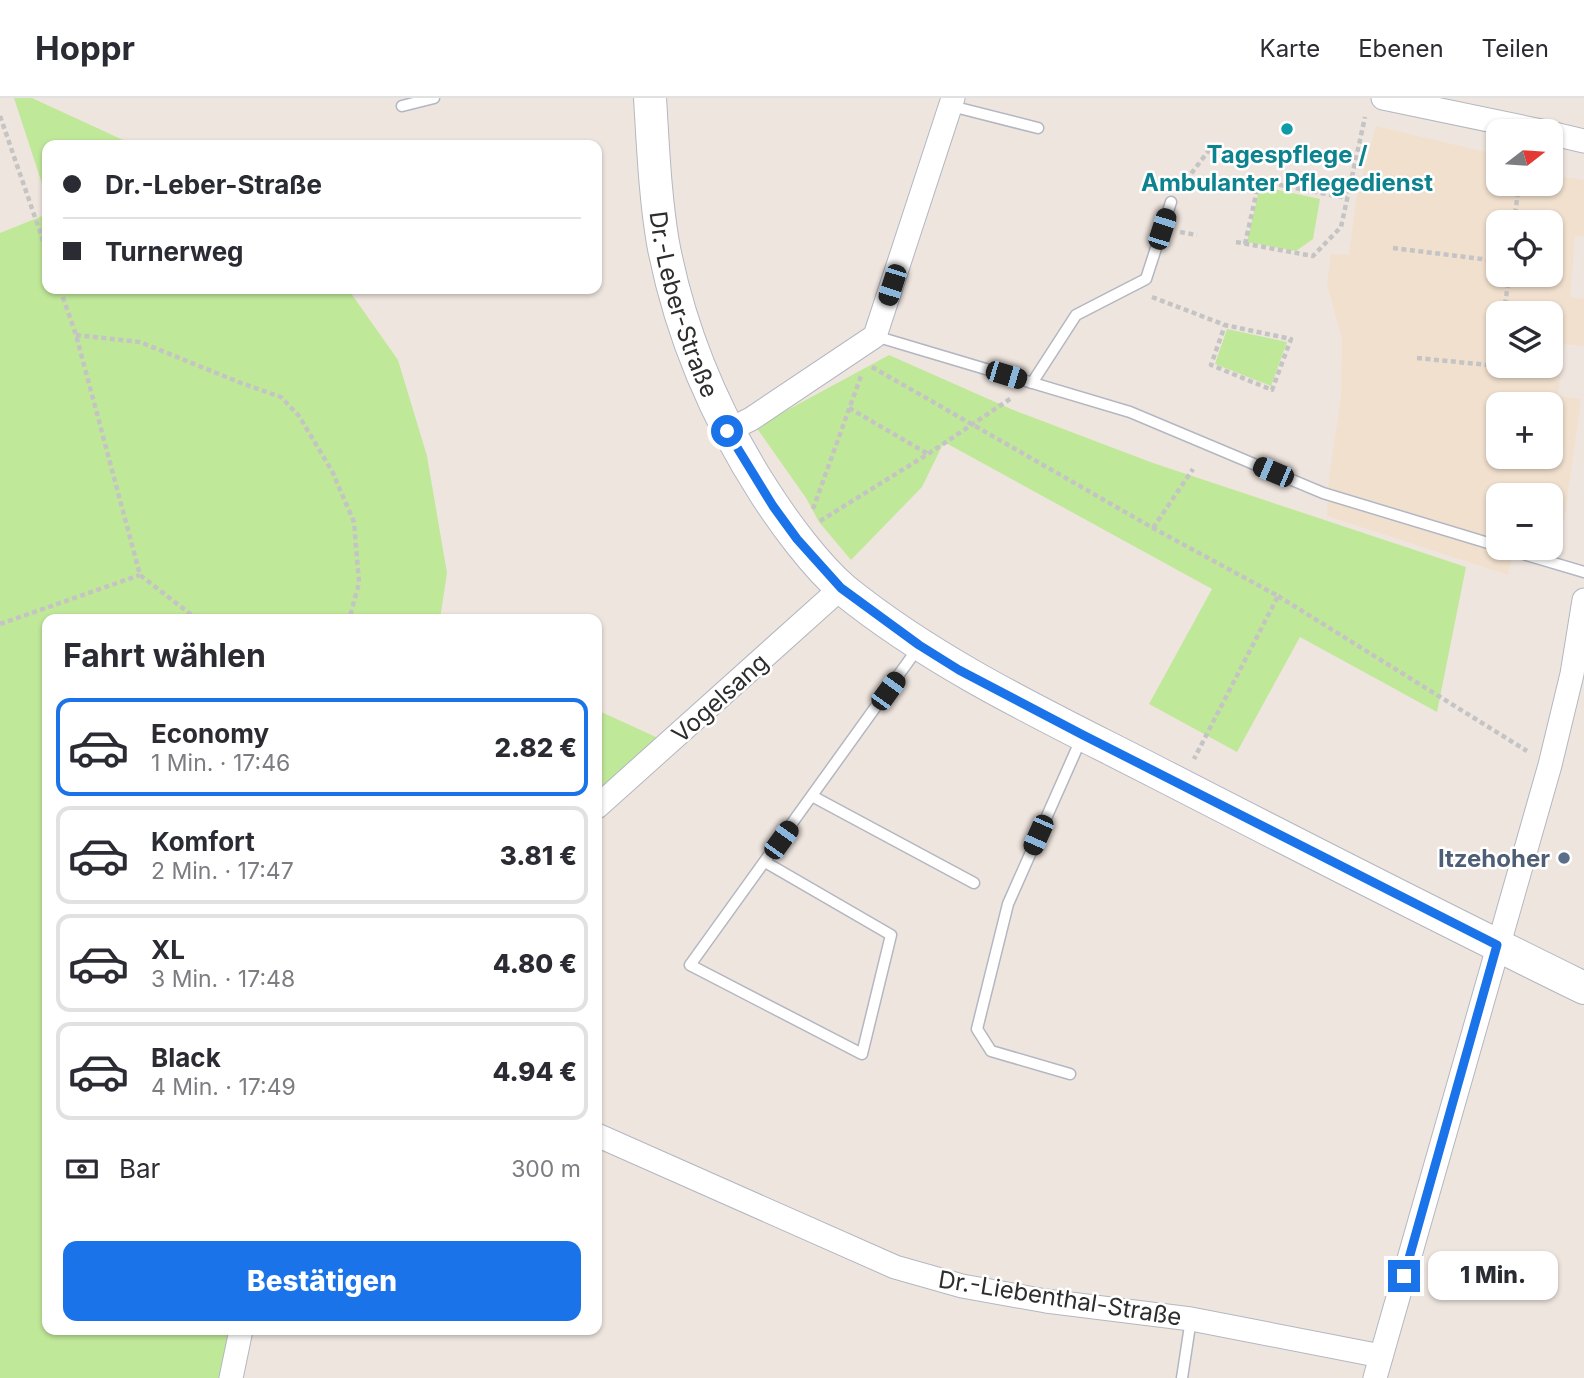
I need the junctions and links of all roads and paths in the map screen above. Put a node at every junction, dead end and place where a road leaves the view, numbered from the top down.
1 (434, 98) edge
2 (650, 98) edge
3 (1383, 98) edge
4 (952, 102) edge
5 (402, 106) dead end
6 (0, 116) edge
7 (1365, 117) dead end
8 (1486, 120) edge
9 (1038, 128) dead end
10 (1563, 136) edge
11 (1584, 141) edge
12 (1216, 145) dead end
13 (1348, 198) junction
14 (1171, 202) joint
15 (42, 238) edge
16 (1236, 242) dead end
17 (1245, 244) junction
18 (1393, 248) dead end
19 (1486, 260) edge
20 (62, 294) edge
21 (1145, 294) dead end
22 (1225, 325) junction
23 (76, 335) junction
24 (875, 336) junction
25 (1417, 358) dead end
26 (866, 364) junction
27 (1486, 365) edge
28 (1032, 383) junction
29 (849, 408) junction
30 (972, 424) junction
31 (727, 431) junction
32 (928, 454) junction
33 (1193, 469) dead end
34 (1153, 528) junction
35 (797, 539) junction
36 (1486, 543) edge
37 (1544, 560) edge
38 (1584, 572) edge
39 (140, 575) junction
40 (841, 588) junction
41 (1278, 596) junction
42 (1584, 600) edge
43 (190, 614) edge
44 (351, 614) edge
45 (0, 624) edge
46 (919, 645) junction
47 (1578, 676) edge
48 (1083, 735) junction
49 (1550, 765) junction
50 (1181, 785) junction
51 (812, 796) junction
52 (602, 803) edge
53 (765, 862) junction
54 (974, 883) dead end
55 (1497, 945) junction
56 (1584, 988) edge
57 (1070, 1074) dead end
58 (602, 1137) edge
59 (1191, 1319) junction
60 (240, 1335) edge
61 (1378, 1367) edge
62 (231, 1378) edge
63 (1182, 1378) edge

1 - 5 lane
2 - 31 main road, Dr.-Leber-Straße
3 - 8 street
4 - 9 lane
4 - 24 street
6 - 15 path
7 - 13 path
10 - 11 street
12 - 14 path
13 - 17 path
13 - 17 path
14 - 28 lane
16 - 17 path
18 - 19 path
20 - 23 path
21 - 22 path
22 - 22 path
23 - 39 path
23 - 44 path
24 - 26 path
24 - 28 lane
24 - 31 street
25 - 27 path
26 - 29 path
26 - 30 path
28 - 30 path
28 - 36 lane
29 - 32 path
29 - 35 path
30 - 32 path
30 - 34 path
31 - 35 main road, Dr.-Leber-Straße
32 - 35 path
33 - 34 path
34 - 41 path
35 - 40 main road, Dr.-Leber-Straße
37 - 38 lane
39 - 43 path
39 - 45 path
40 - 46 main road, Dr.-Leber-Straße
40 - 52 street, Vogelsang
41 - 49 path
41 - 50 path
42 - 47 street
46 - 48 main road, Dr.-Leber-Straße
46 - 51 lane
47 - 49 street
48 - 50 main road, Dr.-Leber-Straße
48 - 57 lane
49 - 55 street
50 - 55 main road, Dr.-Leber-Straße
51 - 53 lane
51 - 54 lane
53 - 53 lane
55 - 56 main road, Dr.-Leber-Straße
55 - 61 street
58 - 59 street, Dr.-Liebenthal-Straße
59 - 61 street, Dr.-Liebenthal-Straße
59 - 63 lane
60 - 62 street

